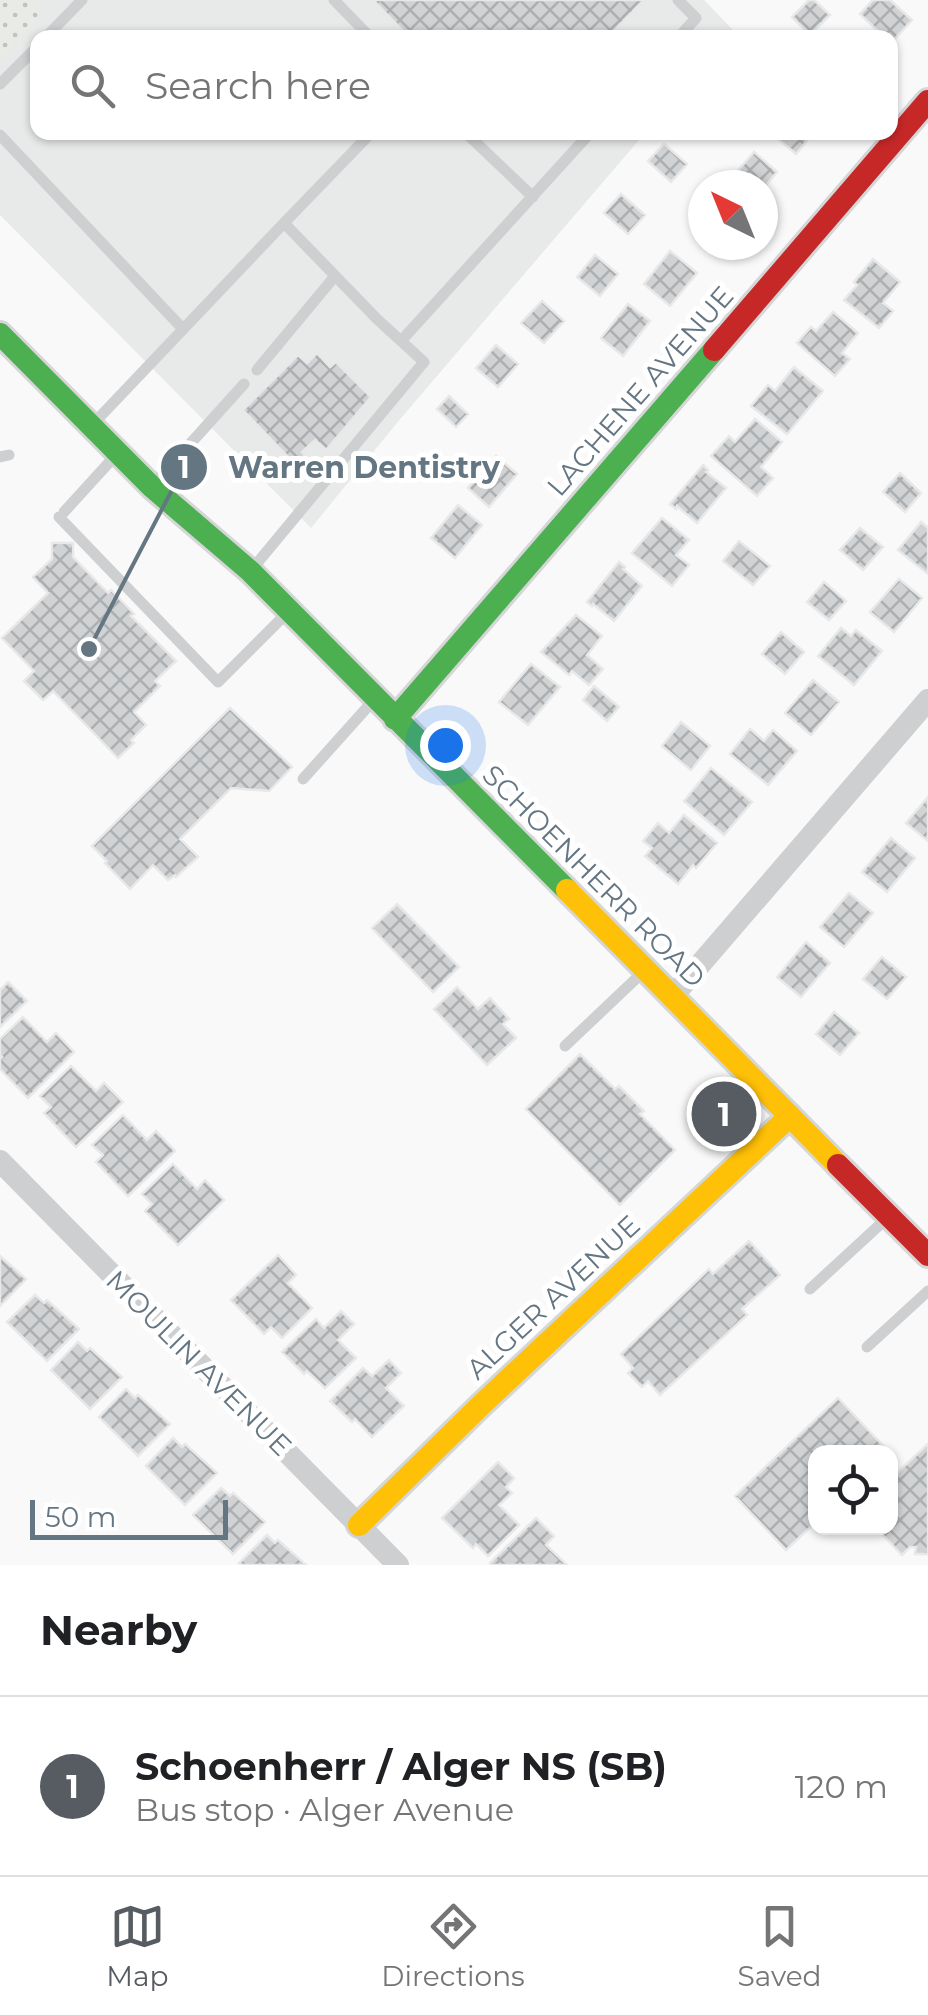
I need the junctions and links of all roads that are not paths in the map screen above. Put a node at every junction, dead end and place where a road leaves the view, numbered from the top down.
1 (59, 0) edge
2 (82, 0) edge
3 (334, 0) edge
4 (678, 0) edge
5 (70, 12) junction
6 (53, 30) edge
7 (363, 30) edge
8 (685, 30) edge
9 (30, 54) edge
10 (0, 84) edge
11 (928, 101) edge
12 (0, 135) edge
13 (898, 136) edge
14 (364, 140) edge
15 (474, 140) edge
16 (584, 140) edge
17 (895, 140) edge
18 (533, 196) junction
19 (284, 223) junction
20 (335, 276) junction
21 (183, 329) junction
22 (0, 334) edge
23 (401, 342) junction
24 (257, 370) dead end
25 (244, 384) dead end
26 (91, 426) junction
27 (118, 453) junction
28 (152, 487) junction
29 (250, 571) junction
30 (288, 612) junction
31 (375, 699) junction
32 (928, 700) edge
33 (395, 718) junction
34 (303, 779) dead end
35 (645, 970) junction
36 (672, 997) junction
37 (565, 1046) dead end
38 (790, 1116) junction
39 (0, 1161) edge
40 (889, 1216) junction
41 (928, 1255) edge
42 (810, 1289) dead end
43 (928, 1291) edge
44 (866, 1347) dead end
45 (358, 1525) junction
46 (398, 1565) edge

1 - 5 lane
2 - 5 lane
3 - 7 lane
4 - 8 lane
5 - 6 lane
9 - 10 lane
11 - 13 street, LACHENE AVENUE
12 - 21 lane
14 - 19 lane
15 - 18 lane
16 - 18 lane
17 - 33 street, LACHENE AVENUE
18 - 23 lane
19 - 20 lane
19 - 21 lane
20 - 23 lane
20 - 24 lane
21 - 26 lane
22 - 26 street, SCHOENHERR ROAD
23 - 29 lane
25 - 28 lane
26 - 27 street, SCHOENHERR ROAD
27 - 28 street, SCHOENHERR ROAD
27 - 30 lane
28 - 29 street, SCHOENHERR ROAD
29 - 30 street, SCHOENHERR ROAD
30 - 31 street, SCHOENHERR ROAD
31 - 33 street, SCHOENHERR ROAD
31 - 34 lane
32 - 36 street
33 - 35 street, SCHOENHERR ROAD
35 - 36 street, SCHOENHERR ROAD
35 - 37 lane
36 - 38 street, SCHOENHERR ROAD
38 - 40 street, SCHOENHERR ROAD
38 - 45 street, ALGER AVENUE
39 - 45 street, MOULIN AVENUE
40 - 41 street, SCHOENHERR ROAD
40 - 42 lane
43 - 44 lane
45 - 46 street, MOULIN AVENUE

